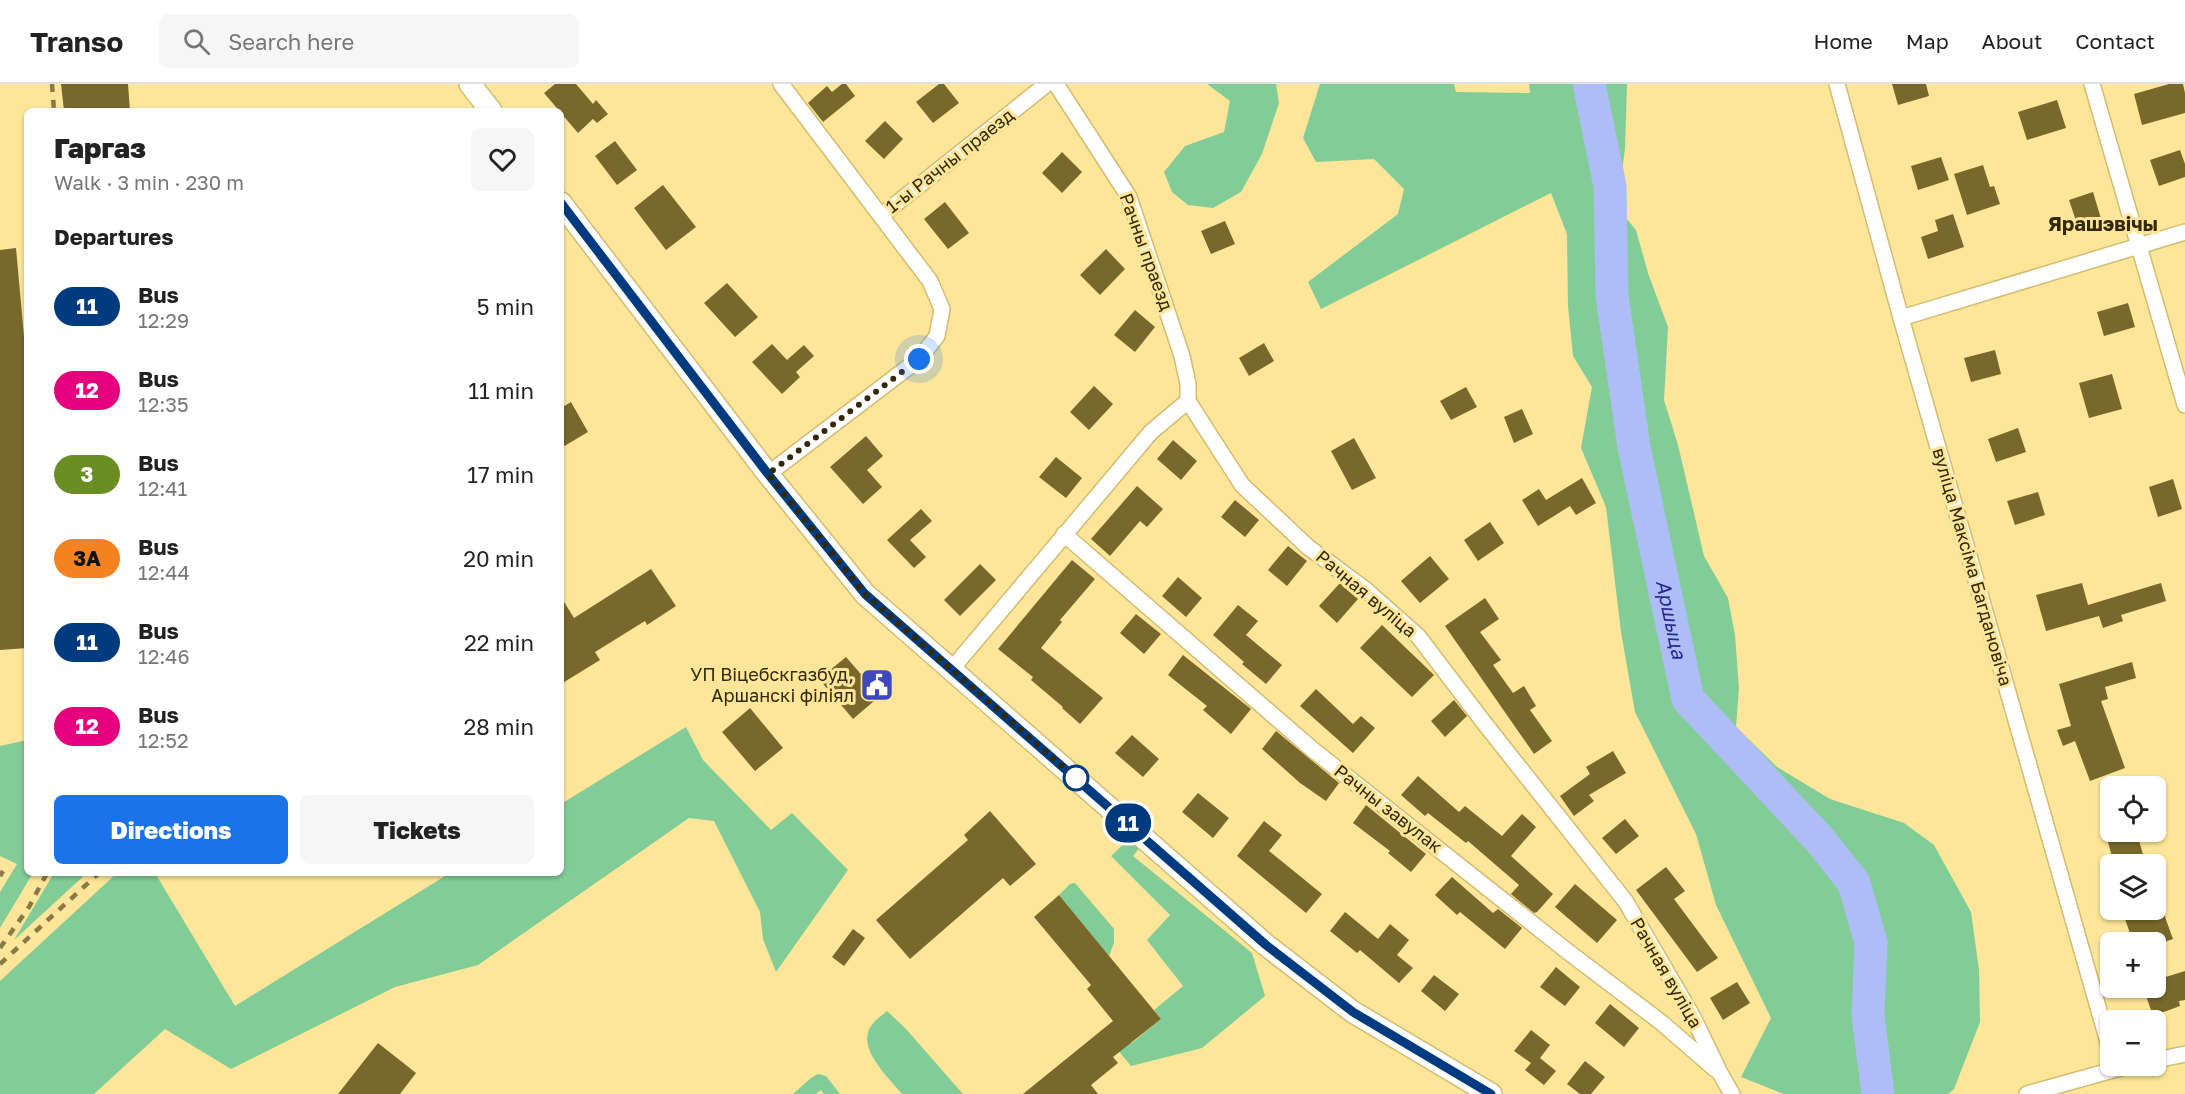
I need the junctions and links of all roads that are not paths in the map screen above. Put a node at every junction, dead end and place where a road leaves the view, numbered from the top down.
1 (470, 84) edge
2 (781, 84) edge
3 (1047, 84) edge
4 (1056, 84) edge
5 (1838, 84) edge
6 (2092, 84) edge
7 (488, 108) edge
8 (564, 207) edge
9 (882, 215) junction
10 (2185, 232) edge
11 (2139, 245) junction
12 (1900, 318) junction
13 (1188, 401) junction
14 (2185, 405) edge
15 (768, 474) junction
16 (1064, 534) junction
17 (951, 670) junction
18 (2100, 1014) edge
19 (2185, 1054) edge
20 (2166, 1058) edge
21 (2100, 1072) edge
22 (1720, 1073) junction
23 (1491, 1094) edge
24 (1732, 1094) edge
25 (2027, 1094) edge

1 - 7 street
2 - 9 street, 1-ы Рачны праезд
3 - 9 street, 1-ы Рачны праезд
4 - 13 street, Рачны праезд
5 - 12 street, вуліца Максіма Багдановіча
6 - 11 street
8 - 15 street
9 - 15 street, 1-ы Рачны праезд
10 - 11 street
11 - 12 street
11 - 14 street
12 - 18 street, вуліца Максіма Багдановіча
13 - 16 street
13 - 22 street, Рачная вуліца
15 - 17 street
16 - 17 street
16 - 22 street, Рачны завулак
17 - 23 street
19 - 20 street
21 - 25 street
22 - 24 street, Рачная вуліца

